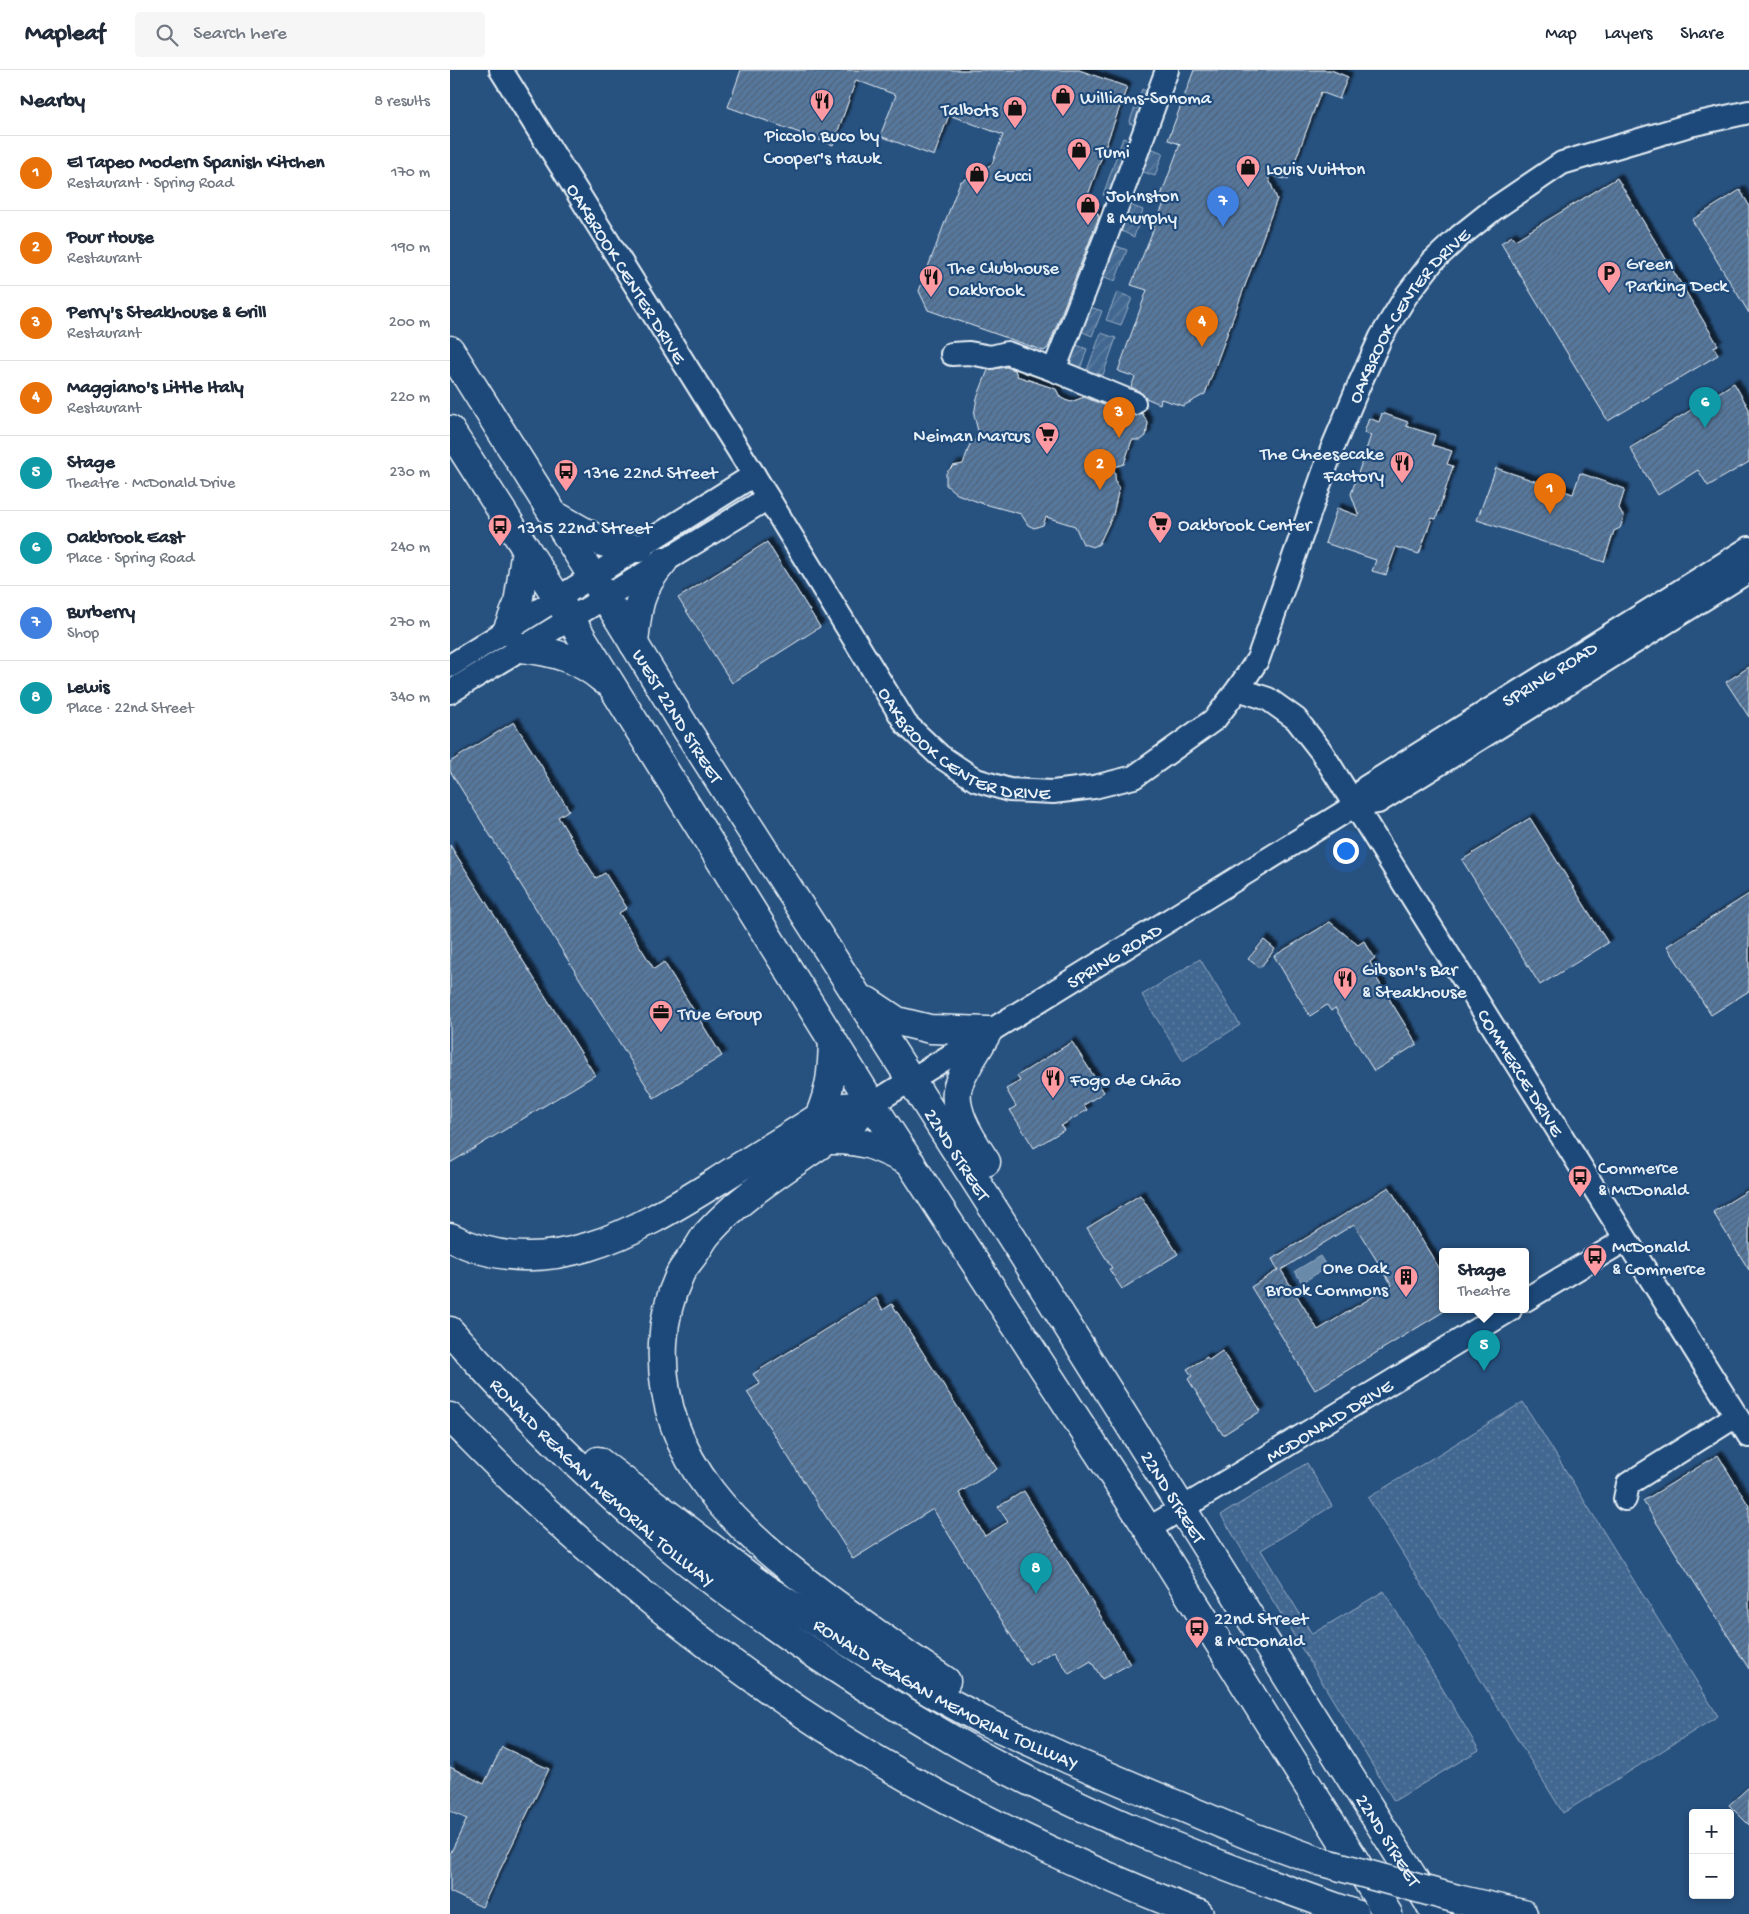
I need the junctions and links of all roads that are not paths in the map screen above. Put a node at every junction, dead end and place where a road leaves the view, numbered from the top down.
1 (501, 70) edge
2 (1164, 71) edge
3 (1749, 112) edge
4 (450, 350) edge
5 (952, 354) dead end
6 (1054, 370) junction
7 (1134, 403) dead end
8 (450, 430) edge
9 (754, 476) junction
10 (768, 498) junction
11 (553, 514) junction
12 (639, 548) junction
13 (1749, 548) edge
14 (526, 549) junction
15 (663, 562) junction
16 (1749, 571) edge
17 (599, 587) junction
18 (564, 608) junction
19 (514, 640) junction
20 (634, 644) junction
21 (450, 666) edge
22 (613, 688) junction
23 (1238, 690) junction
24 (450, 692) edge
25 (1354, 806) junction
26 (857, 994) junction
27 (988, 1031) junction
28 (833, 1041) junction
29 (912, 1079) junction
30 (872, 1104) junction
31 (824, 1128) junction
32 (910, 1163) junction
33 (450, 1237) edge
34 (1625, 1240) junction
35 (1023, 1255) junction
36 (1529, 1298) edge
37 (1505, 1313) edge
38 (450, 1327) edge
39 (450, 1331) edge
40 (1736, 1416) junction
41 (450, 1417) edge
42 (1749, 1436) edge
43 (1625, 1499) dead end
44 (1181, 1508) junction
45 (1148, 1529) junction
46 (1151, 1793) junction
47 (1446, 1907) edge
48 (1199, 1914) edge
49 (1354, 1914) edge
50 (1388, 1914) edge
51 (1523, 1914) edge

1 - 9 street, OAKBROOK CENTER DRIVE
2 - 6 street
3 - 23 street, OAKBROOK CENTER DRIVE
4 - 11 main road, WEST 22ND STREET
5 - 6 street
6 - 7 street
8 - 14 main road
9 - 10 street, OAKBROOK CENTER DRIVE
9 - 12 street
10 - 15 street
10 - 23 street, OAKBROOK CENTER DRIVE
11 - 12 main road
11 - 17 main road, WEST 22ND STREET
12 - 17 street
13 - 25 street, SPRING ROAD
14 - 18 main road
14 - 19 main road
15 - 17 street
15 - 20 main road
16 - 25 street, SPRING ROAD
17 - 18 street
17 - 20 main road, WEST 22ND STREET
18 - 19 street
18 - 22 main road
19 - 21 street
19 - 22 main road
19 - 24 street
20 - 26 main road, WEST 22ND STREET
22 - 28 main road
23 - 25 street
25 - 27 street, SPRING ROAD
25 - 34 street, COMMERCE DRIVE
26 - 27 main road
26 - 29 main road, WEST 22ND STREET
27 - 29 street, SPRING ROAD
27 - 35 main road
28 - 30 main road
28 - 31 main road
29 - 30 street, SPRING ROAD
29 - 35 main road, 22ND STREET
30 - 31 main road
30 - 32 main road, 22ND STREET
31 - 32 main road
31 - 33 main road
31 - 46 main road
32 - 45 main road, 22ND STREET
34 - 36 street
34 - 40 street, COMMERCE DRIVE
35 - 44 main road, 22ND STREET
37 - 44 street, MCDONALD DRIVE
38 - 46 main road, RONALD REAGAN MEMORIAL TOLLWAY
39 - 49 main road, RONALD REAGAN MEMORIAL TOLLWAY
40 - 42 street
40 - 43 street
41 - 48 main road
44 - 45 street, MCDONALD DRIVE
44 - 47 main road, 22ND STREET
45 - 50 main road, 22ND STREET
46 - 47 main road, RONALD REAGAN MEMORIAL TOLLWAY, bridge
47 - 51 main road, RONALD REAGAN MEMORIAL TOLLWAY

